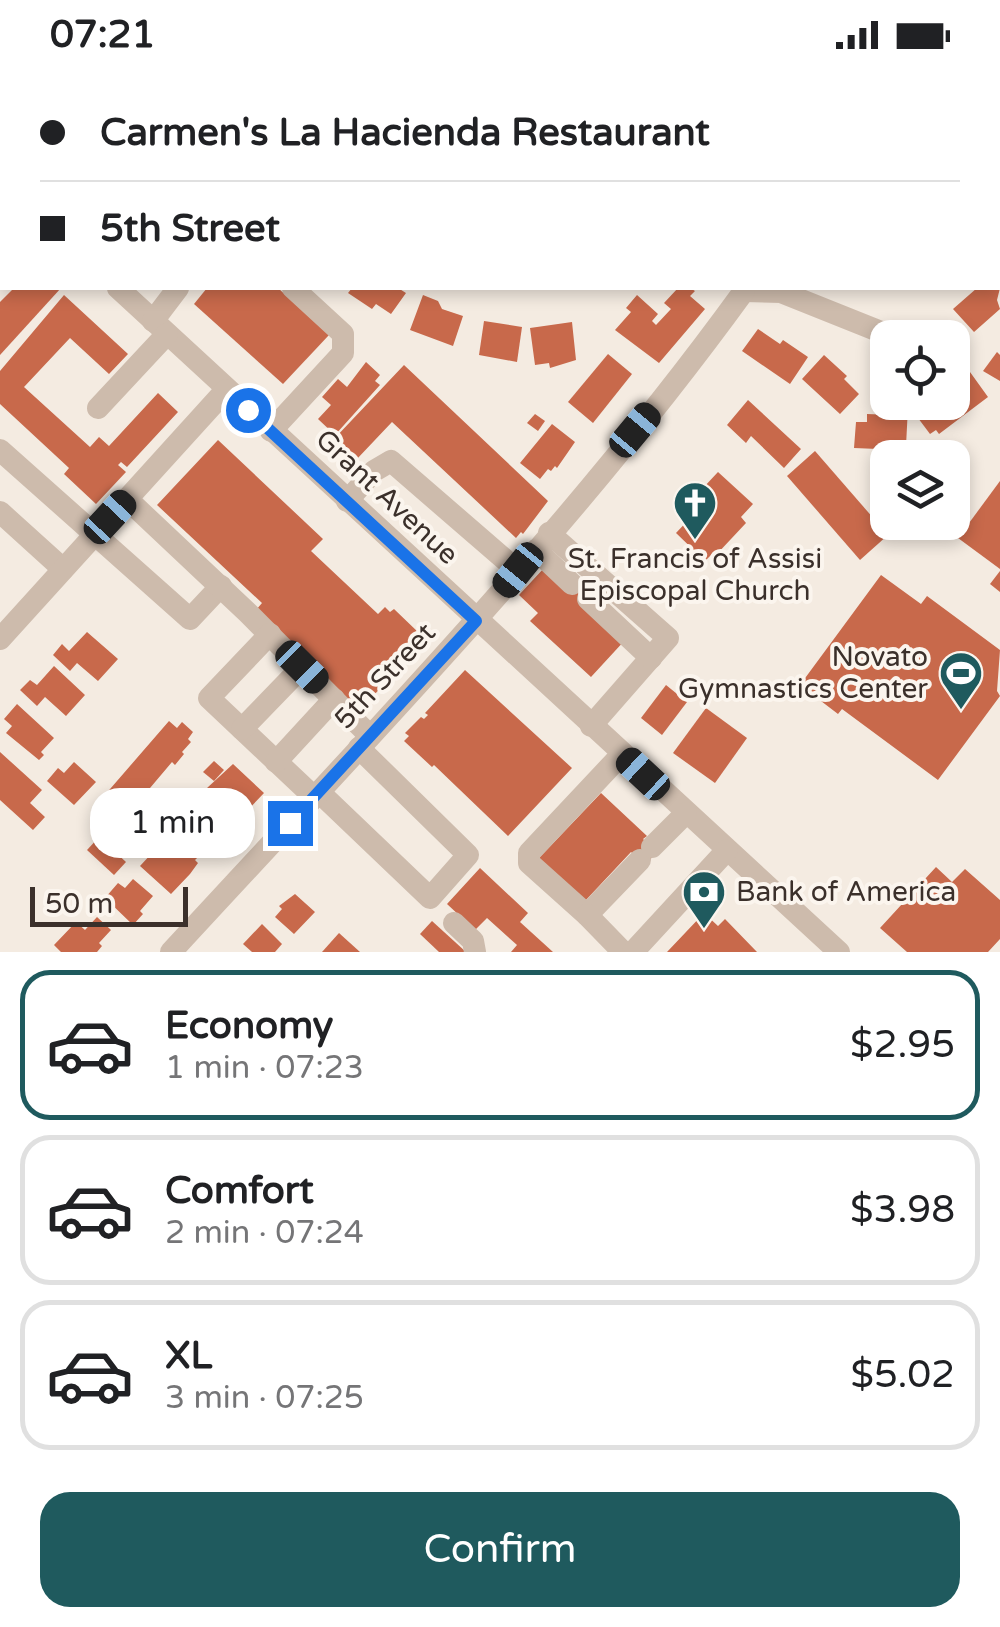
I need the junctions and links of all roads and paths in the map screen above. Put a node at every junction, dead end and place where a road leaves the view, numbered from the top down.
1 (120, 290) edge
2 (177, 290) edge
3 (295, 290) edge
4 (742, 290) edge
5 (756, 290) edge
6 (160, 327) junction
7 (870, 328) edge
8 (226, 390) junction
9 (98, 408) dead end
10 (271, 431) junction
11 (0, 450) edge
12 (127, 499) junction
13 (346, 502) junction
14 (0, 512) edge
15 (94, 535) junction
16 (542, 541) junction
17 (63, 569) junction
18 (518, 570) junction
19 (221, 586) junction
20 (476, 621) junction
21 (270, 634) junction
22 (0, 638) edge
23 (651, 658) junction
24 (302, 667) junction
25 (334, 699) junction
26 (591, 726) junction
27 (242, 729) junction
28 (364, 742) junction
29 (622, 754) junction
30 (276, 762) junction
31 (316, 794) junction
32 (686, 813) junction
33 (726, 850) junction
34 (587, 915) junction
35 (454, 923) dead end
36 (171, 952) edge
37 (475, 952) edge
38 (623, 952) edge
39 (633, 952) edge
40 (839, 952) edge

1 - 6 street, Grant Avenue
2 - 6 street
3 - 10 street
4 - 16 street, 5th Street
5 - 7 street
6 - 8 street, Grant Avenue
6 - 9 street
8 - 10 street, Grant Avenue
8 - 12 street
10 - 13 street, Grant Avenue
11 - 15 street
12 - 15 street
12 - 19 street
13 - 18 street
13 - 20 street, Grant Avenue
14 - 17 street
15 - 17 street
15 - 19 street
16 - 18 street, 5th Street
16 - 23 street
16 - 23 street
17 - 22 street
18 - 20 street, 5th Street
19 - 21 street
20 - 26 street, Grant Avenue
20 - 28 street, 5th Street
21 - 24 street
21 - 27 street
23 - 26 street
24 - 25 street
24 - 27 street
25 - 28 street
25 - 30 street
26 - 29 street, Grant Avenue
27 - 30 street
28 - 31 street, 5th Street
28 - 31 street
29 - 32 street, Grant Avenue
29 - 34 street
30 - 31 street
31 - 36 street, 5th Street
32 - 33 street, Grant Avenue
32 - 34 street
33 - 39 street
33 - 40 street, Grant Avenue
34 - 38 street
35 - 37 street

